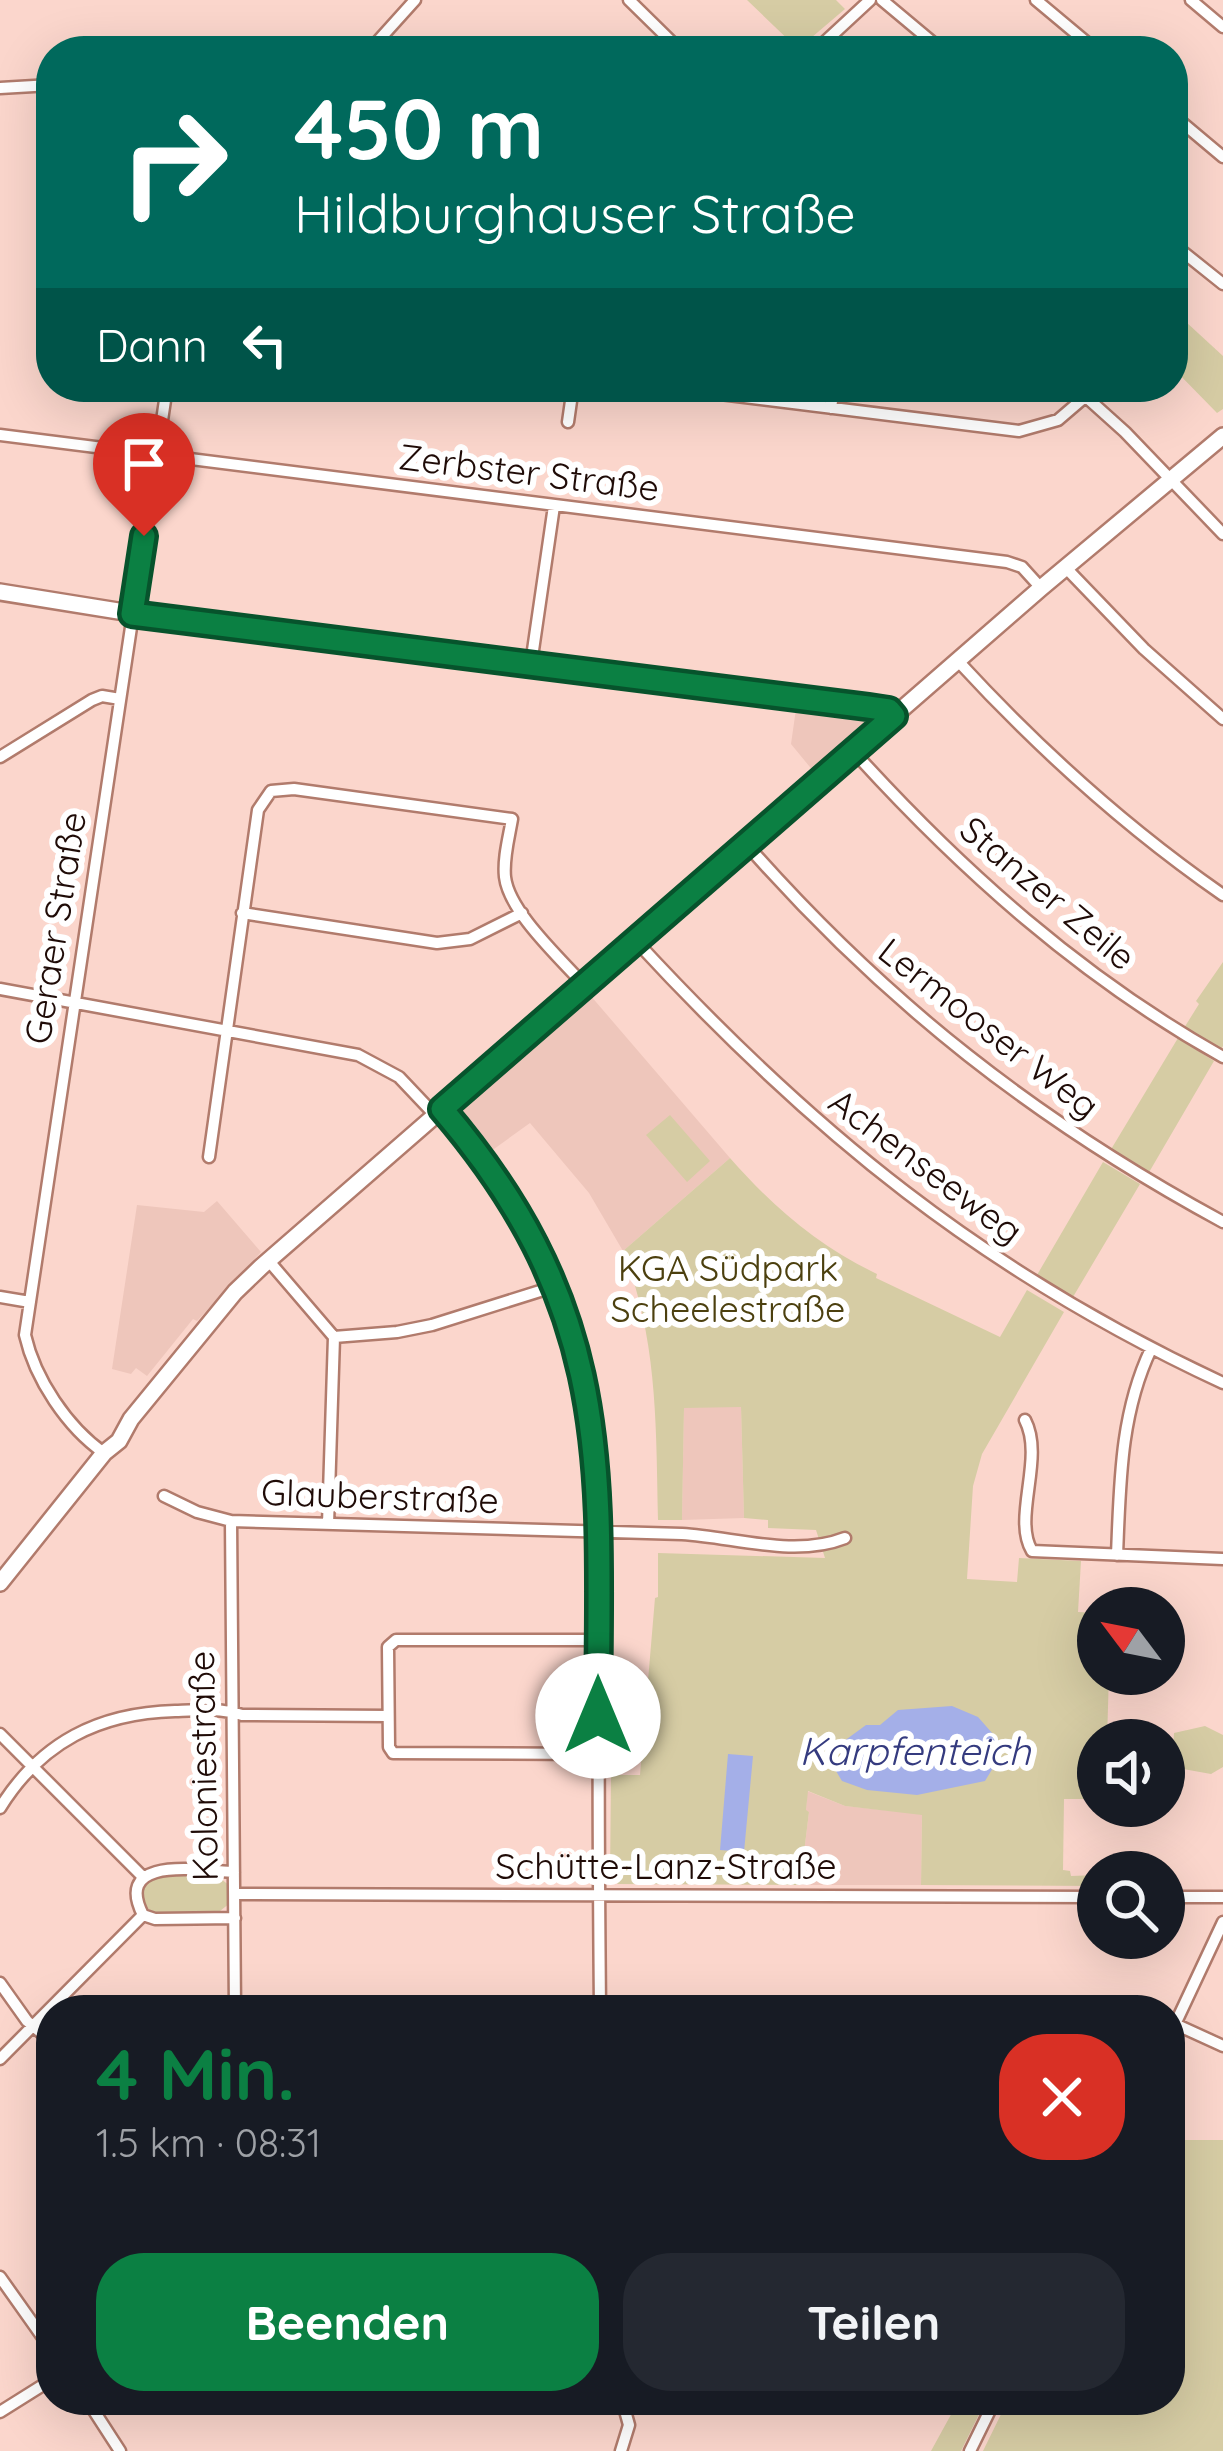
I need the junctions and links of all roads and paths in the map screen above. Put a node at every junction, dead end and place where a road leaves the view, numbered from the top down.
1 (416, 0) edge
2 (629, 0) edge
3 (869, 0) edge
4 (882, 0) edge
5 (1036, 0) edge
6 (1191, 0) edge
7 (1223, 27) edge
8 (383, 36) edge
9 (666, 36) edge
10 (830, 36) edge
11 (925, 36) edge
12 (1078, 36) edge
13 (36, 86) edge
14 (0, 88) edge
15 (1188, 128) edge
16 (1223, 157) edge
17 (1188, 256) edge
18 (1223, 284) edge
19 (165, 402) edge
20 (571, 402) edge
21 (783, 402) edge
22 (832, 402) edge
23 (1073, 402) edge
24 (1091, 402) edge
25 (831, 408) junction
26 (568, 422) dead end
27 (0, 435) edge
28 (1223, 436) edge
29 (156, 454) junction
30 (1169, 479) junction
31 (554, 506) junction
32 (1223, 533) edge
33 (1066, 568) junction
34 (1042, 588) junction
35 (0, 592) edge
36 (132, 614) junction
37 (958, 662) junction
38 (531, 664) junction
39 (120, 699) junction
40 (894, 716) junction
41 (1223, 719) edge
42 (854, 752) junction
43 (0, 757) edge
44 (747, 845) junction
45 (1223, 895) edge
46 (242, 913) junction
47 (522, 913) junction
48 (635, 940) junction
49 (584, 985) junction
50 (0, 989) edge
51 (74, 1003) junction
52 (224, 1032) junction
53 (1223, 1057) edge
54 (438, 1112) junction
55 (208, 1157) dead end
56 (1223, 1222) edge
57 (268, 1260) junction
58 (556, 1286) junction
59 (0, 1297) edge
60 (30, 1302) junction
61 (334, 1337) junction
62 (1151, 1349) junction
63 (1223, 1383) edge
64 (1025, 1420) dead end
65 (104, 1453) junction
66 (164, 1496) dead end
67 (231, 1521) junction
68 (328, 1524) junction
69 (599, 1532) junction
70 (845, 1538) dead end
71 (1117, 1555) junction
72 (1223, 1559) edge
73 (0, 1583) edge
74 (599, 1640) junction
75 (232, 1712) junction
76 (388, 1716) junction
77 (0, 1734) edge
78 (598, 1754) junction
79 (32, 1766) junction
80 (0, 1808) edge
81 (234, 1873) junction
82 (143, 1877) junction
83 (235, 1894) junction
84 (600, 1895) junction
85 (1077, 1897) edge
86 (1185, 1897) edge
87 (1223, 1897) edge
88 (143, 1915) junction
89 (235, 1918) junction
90 (1223, 1922) edge
91 (0, 1983) edge
92 (64, 1995) edge
93 (235, 1995) edge
94 (600, 1995) edge
95 (1185, 2003) edge
96 (36, 2024) edge
97 (33, 2027) junction
98 (36, 2030) edge
99 (1185, 2033) edge
100 (1223, 2046) edge
101 (0, 2059) edge
102 (0, 2277) edge
103 (36, 2328) edge
104 (36, 2389) edge
105 (0, 2412) edge
106 (97, 2415) edge
107 (626, 2415) edge
108 (988, 2415) edge
109 (120, 2451) edge
110 (621, 2451) edge
111 (970, 2451) edge

1 - 8 street
2 - 9 street
3 - 10 street
4 - 11 street
5 - 12 street
6 - 7 street
13 - 14 street
15 - 16 street
17 - 18 street
19 - 29 street, Geraer Straße
20 - 26 street
21 - 25 street
22 - 25 street
23 - 25 street
24 - 30 street
27 - 29 street, Zerbster Straße
28 - 30 main road
29 - 31 street, Zerbster Straße
29 - 36 street, Geraer Straße
30 - 32 street
30 - 33 main road
31 - 34 street, Zerbster Straße
31 - 38 street
33 - 34 main road
33 - 41 street
34 - 37 main road
35 - 36 main road
36 - 38 main road
36 - 39 street, Geraer Straße
37 - 40 main road
37 - 45 street
38 - 40 main road
39 - 43 street
39 - 51 street, Geraer Straße
40 - 42 main road
42 - 44 main road
42 - 53 street, Stanzer Zeile
44 - 48 main road
44 - 56 street, Lermooser Weg
46 - 47 street
46 - 47 street
46 - 52 street
47 - 49 street
48 - 49 main road
48 - 62 street, Achenseeweg
49 - 54 main road
50 - 51 street
51 - 52 street
51 - 60 street, Geraer Straße
52 - 54 street
52 - 55 street
54 - 57 main road
54 - 58 street
57 - 61 street
57 - 65 main road
58 - 61 street
58 - 69 street
59 - 60 street
60 - 65 street, Geraer Straße
61 - 68 street
62 - 63 street, Achenseeweg
62 - 71 street
64 - 71 street
65 - 73 main road
66 - 67 street, Glauberstraße
67 - 68 street, Glauberstraße
67 - 75 street, Koloniestraße
68 - 69 street, Glauberstraße
69 - 70 street, Glauberstraße
69 - 74 street
71 - 72 street
74 - 76 street
74 - 78 street
75 - 76 street
75 - 79 street
75 - 81 street, Koloniestraße
76 - 78 street
77 - 79 street
78 - 84 street
79 - 80 street
79 - 82 street
81 - 82 street
81 - 83 street, Koloniestraße
82 - 88 street
83 - 84 street, Schütte-Lanz-Straße
83 - 89 street, Koloniestraße
84 - 85 street, Schütte-Lanz-Straße
84 - 94 street
86 - 87 street
88 - 89 street
88 - 92 street
89 - 93 street, Koloniestraße
90 - 95 street
91 - 97 street
96 - 97 street
97 - 98 street
97 - 101 street
99 - 100 street
102 - 103 street
104 - 105 street
106 - 109 street
107 - 110 street
108 - 111 street

